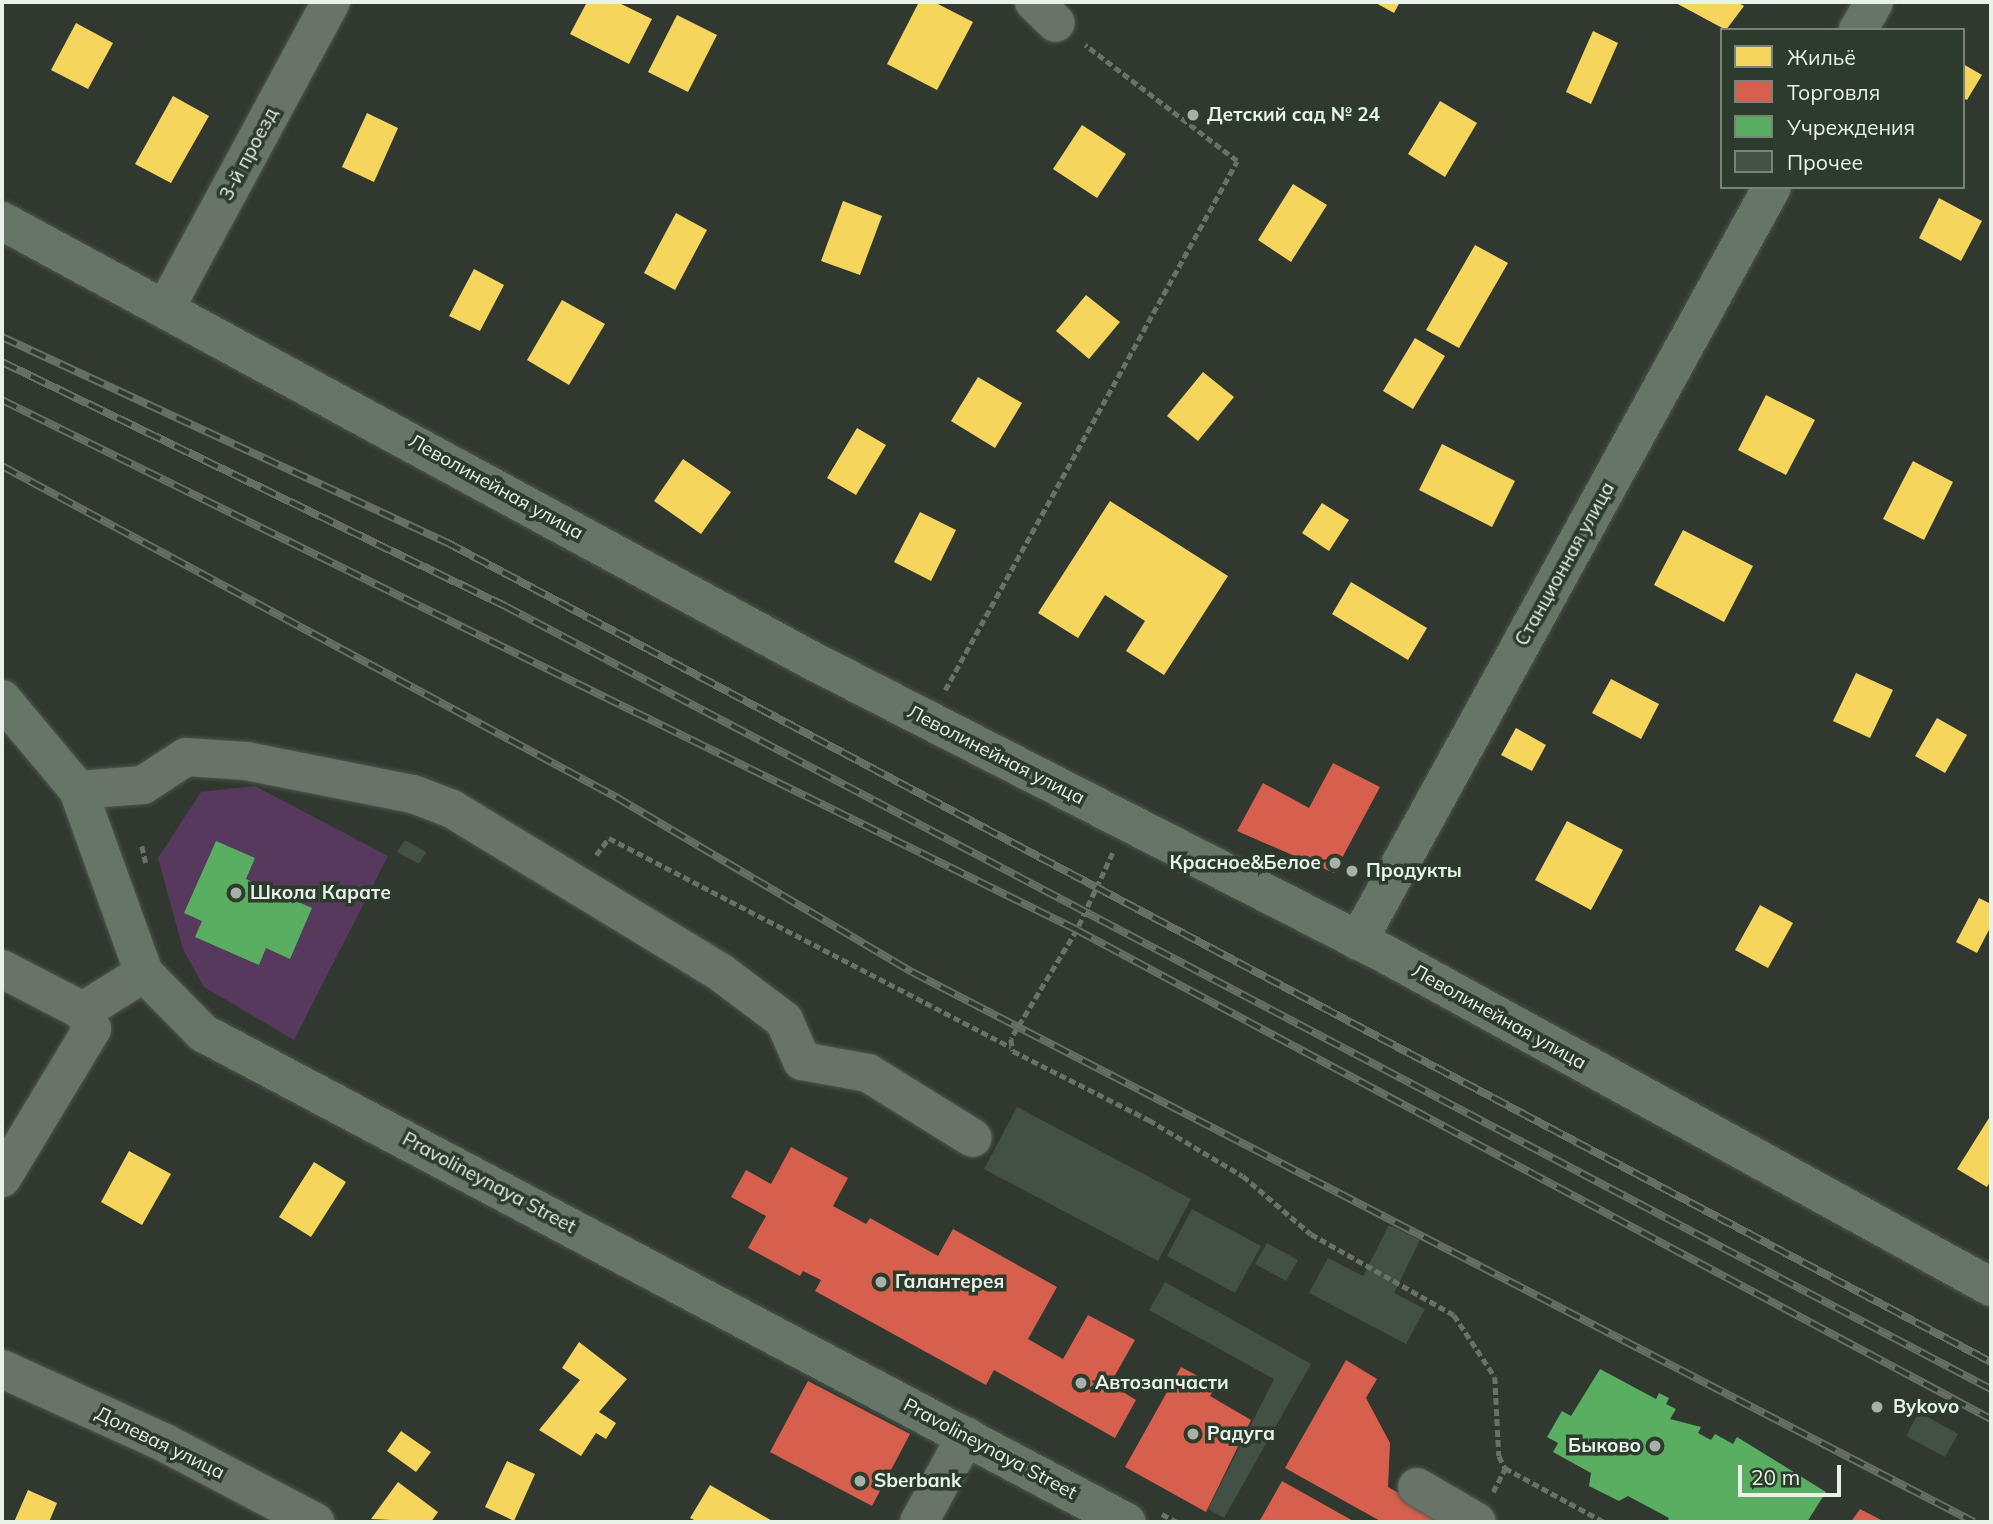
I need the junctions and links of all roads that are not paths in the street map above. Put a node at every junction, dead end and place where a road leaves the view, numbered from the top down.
1 (331, 2) edge
2 (1874, 2) edge
3 (1859, 28) edge
4 (1771, 189) edge
5 (2, 221) edge
6 (166, 307) junction
7 (2, 699) edge
8 (78, 790) junction
9 (1358, 941) junction
10 (2, 969) edge
11 (144, 973) junction
12 (87, 1015) junction
13 (973, 1138) dead end
14 (2, 1178) edge
15 (1991, 1287) edge
16 (2, 1369) edge
17 (966, 1436) junction
18 (1417, 1487) dead end
19 (315, 1522) edge
20 (919, 1522) edge
21 (1126, 1522) edge
22 (1477, 1522) edge

1 - 6 street, 3-й проезд
2 - 3 main road
4 - 9 main road, Станционная улица
5 - 6 main road, Леволинейная улица
6 - 9 main road, Леволинейная улица
7 - 8 main road, Pravolineynaya Street
8 - 11 main road, Pravolineynaya Street
8 - 13 street
9 - 15 main road, Леволинейная улица
10 - 12 street
11 - 12 street
11 - 17 main road, Pravolineynaya Street
12 - 14 street
16 - 19 street, Долевая улица
17 - 20 street
17 - 21 main road, Pravolineynaya Street
18 - 22 street

